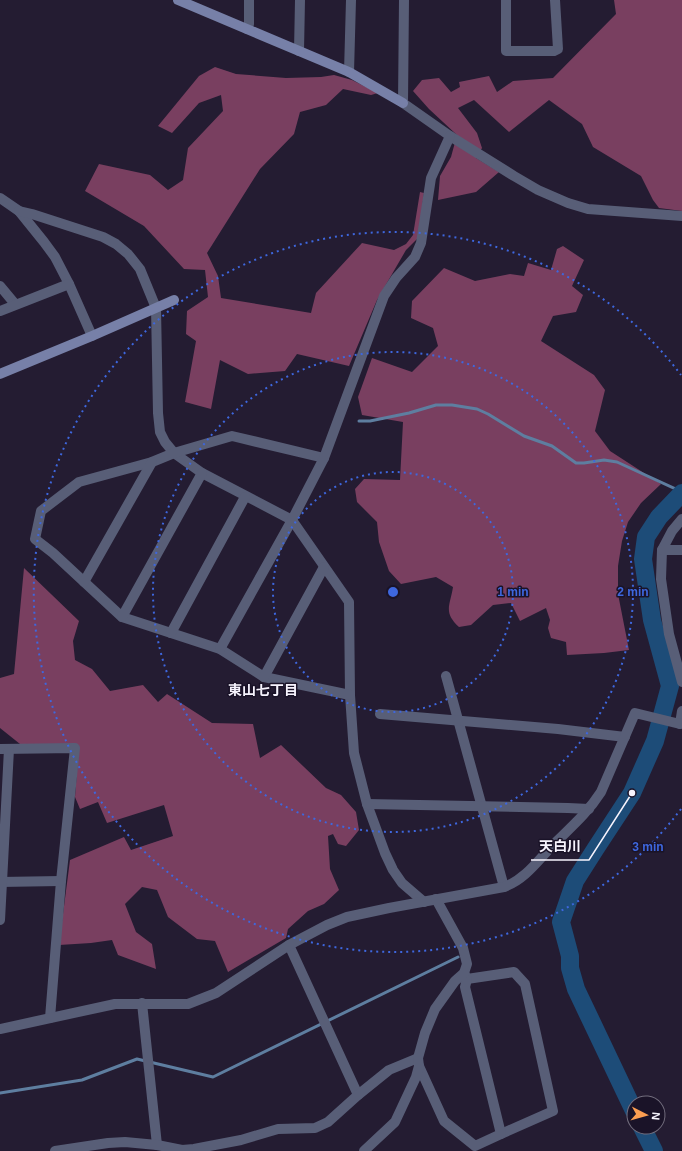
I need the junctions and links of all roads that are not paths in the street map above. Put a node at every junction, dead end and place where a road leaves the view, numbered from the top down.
1 (178, 0) edge
2 (249, 0) edge
3 (300, 0) edge
4 (351, 0) edge
5 (404, 0) edge
6 (506, 0) edge
7 (555, 0) edge
8 (195, 3) edge
9 (247, 29) junction
10 (299, 51) junction
11 (349, 72) junction
12 (403, 103) junction
13 (450, 136) junction
14 (0, 198) edge
15 (19, 211) junction
16 (682, 216) edge
17 (69, 284) junction
18 (0, 286) edge
19 (174, 300) dead end
20 (15, 304) junction
21 (156, 308) junction
22 (0, 311) edge
23 (92, 336) junction
24 (0, 374) edge
25 (174, 453) junction
26 (324, 458) junction
27 (152, 462) junction
28 (202, 473) junction
29 (245, 497) junction
30 (682, 519) edge
31 (292, 520) junction
32 (662, 550) junction
33 (682, 550) edge
34 (324, 567) junction
35 (84, 582) junction
36 (122, 617) junction
37 (171, 633) junction
38 (220, 649) junction
39 (446, 676) dead end
40 (264, 677) junction
41 (682, 682) edge
42 (350, 695) junction
43 (682, 711) edge
44 (380, 714) dead end
45 (457, 720) junction
46 (681, 724) edge
47 (625, 737) junction
48 (4, 749) edge
49 (366, 804) junction
50 (481, 806) junction
51 (589, 809) junction
52 (61, 881) junction
53 (1, 882) edge
54 (504, 887) junction
55 (436, 899) junction
56 (424, 902) junction
57 (0, 920) edge
58 (289, 945) junction
59 (466, 976) junction
60 (142, 1003) junction
61 (50, 1018) junction
62 (0, 1028) edge
63 (418, 1062) junction
64 (358, 1095) junction
65 (501, 1134) junction
66 (156, 1145) junction
67 (55, 1151) edge
68 (364, 1151) edge

1 - 8 street
2 - 9 street
3 - 10 street
4 - 11 street
5 - 12 street
6 - 7 street
8 - 9 street
9 - 10 street
10 - 11 street
11 - 12 street
12 - 13 street
13 - 16 street
13 - 26 street
14 - 15 street
15 - 17 street
15 - 21 street
17 - 20 street
17 - 23 street
18 - 20 street
19 - 21 street
20 - 22 street
21 - 23 street
21 - 25 street
23 - 24 street
25 - 26 street
25 - 27 street
25 - 28 street
26 - 31 street
27 - 35 street
27 - 35 street
28 - 29 street
28 - 36 street
29 - 31 street
29 - 37 street
30 - 32 street
31 - 34 street
31 - 38 street
32 - 33 street
32 - 41 street
34 - 40 street
34 - 42 street
35 - 36 street
36 - 37 street
37 - 38 street
38 - 40 street
39 - 45 street
40 - 42 street
42 - 49 street
43 - 46 street
44 - 45 street
45 - 47 street
45 - 50 street
46 - 47 street
47 - 51 street
48 - 52 street
48 - 53 street
49 - 50 street
49 - 56 street
50 - 51 street
50 - 54 street
51 - 54 street
52 - 53 street
52 - 61 street
53 - 57 street
54 - 55 street
55 - 56 street
55 - 59 street
56 - 58 street
58 - 60 street
58 - 64 street
59 - 63 street
59 - 65 street
59 - 65 street
60 - 61 street
60 - 66 street
61 - 62 street
63 - 64 street
63 - 65 street
63 - 68 street
64 - 66 street
66 - 67 street

